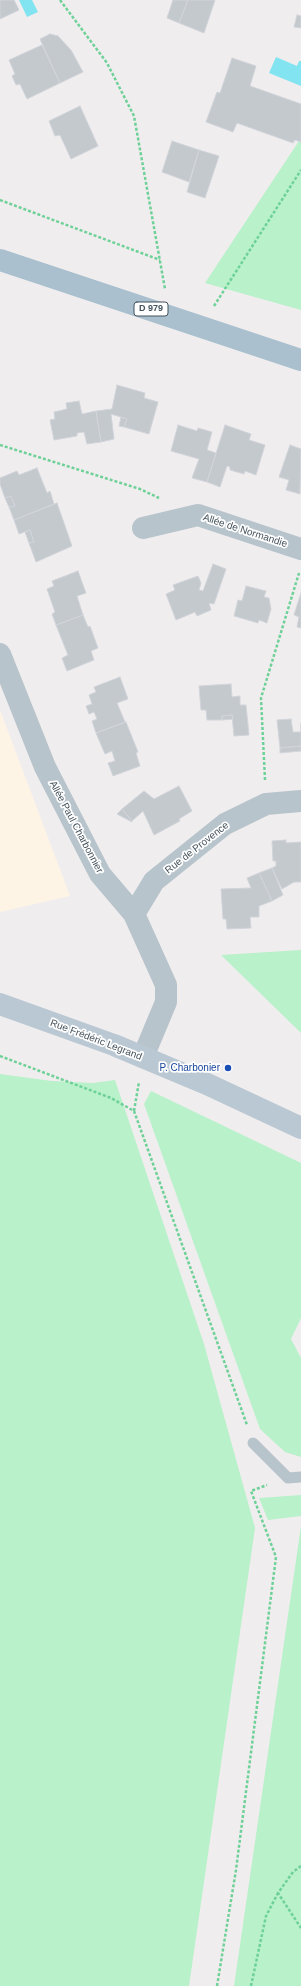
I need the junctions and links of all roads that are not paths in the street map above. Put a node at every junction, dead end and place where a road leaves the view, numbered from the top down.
1 (0, 260) edge
2 (301, 360) edge
3 (143, 528) dead end
4 (301, 549) edge
5 (0, 654) edge
6 (301, 801) edge
7 (134, 914) junction
8 (0, 1004) edge
9 (143, 1057) junction
10 (301, 1128) edge
11 (253, 1443) road end
12 (301, 1477) edge

1 - 2 main road, D 979
3 - 4 street, Allée de Normandie
5 - 7 street, Allée Paul Charbonnier
6 - 7 street, Rue de Provence
7 - 9 street, Allée Paul Charbonnier
8 - 9 main road, Rue Frédéric Legrand
9 - 10 main road, Rue Frédéric Legrand
11 - 12 lane

